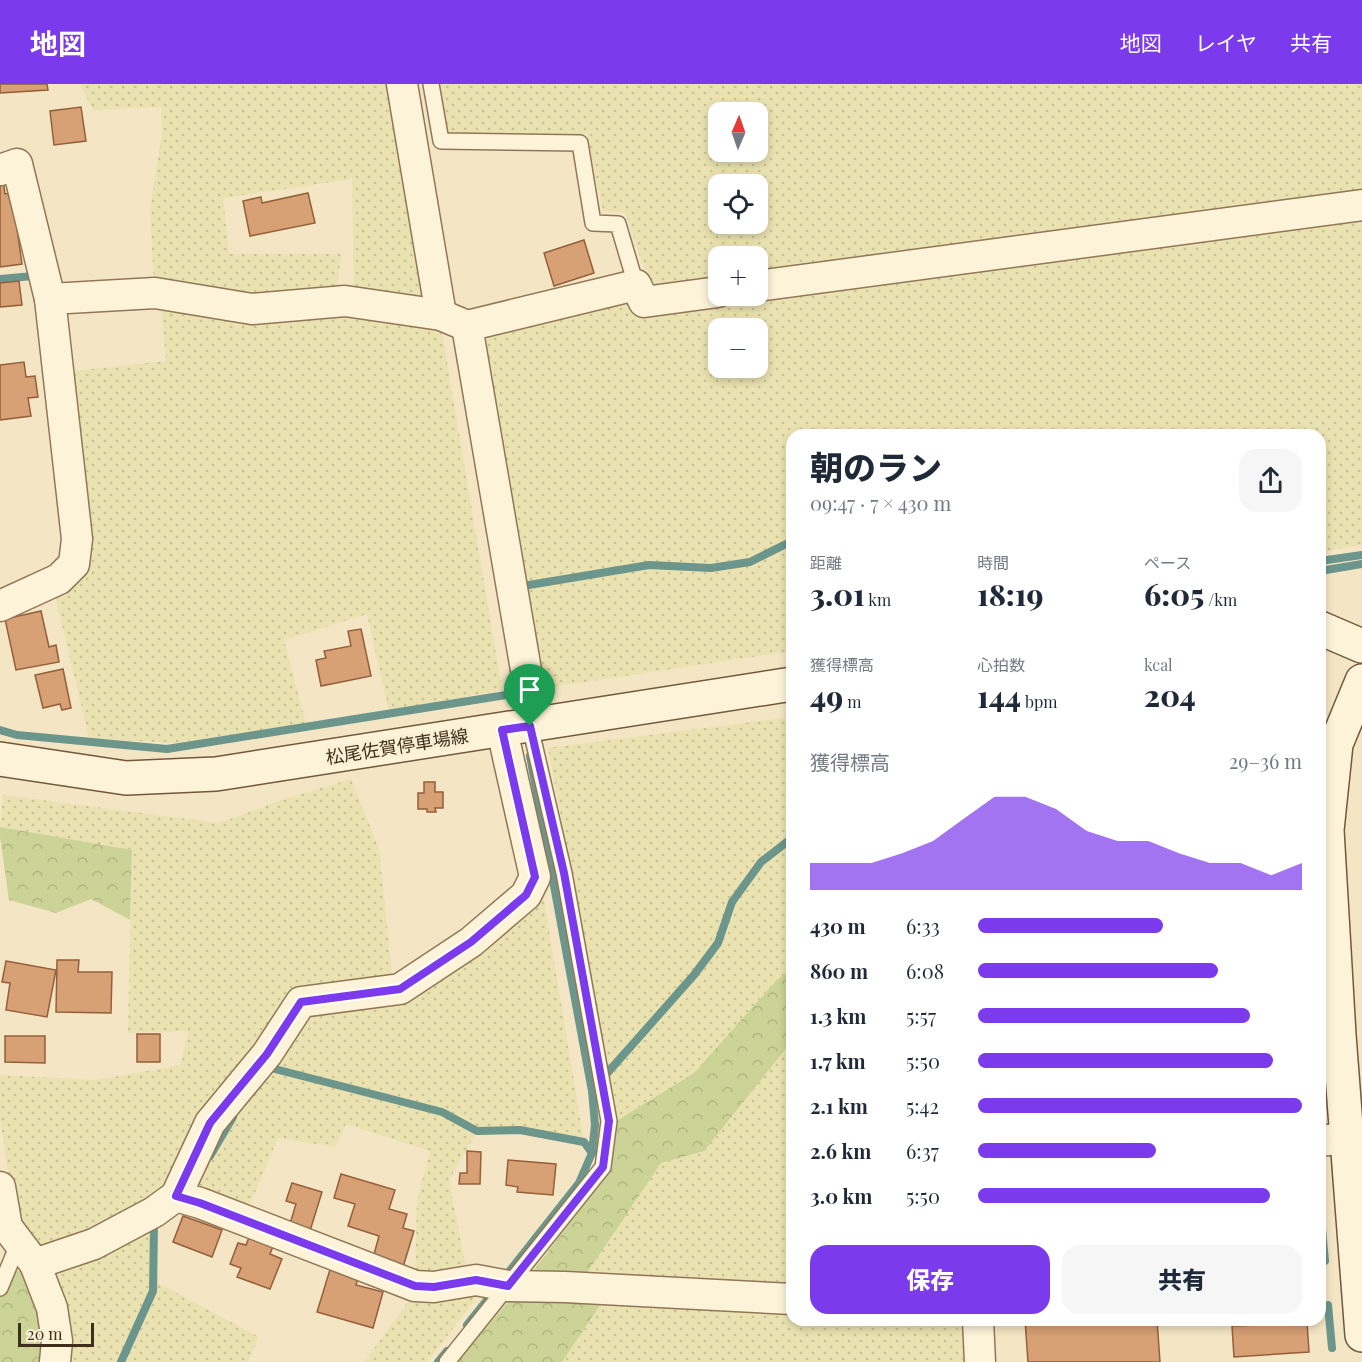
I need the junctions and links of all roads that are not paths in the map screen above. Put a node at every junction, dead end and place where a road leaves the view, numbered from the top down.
1 (402, 84) edge
2 (431, 84) edge
3 (9, 167) edge
4 (1362, 205) edge
5 (636, 285) junction
6 (768, 285) edge
7 (708, 293) edge
8 (50, 299) junction
9 (454, 321) junction
10 (0, 606) edge
11 (1326, 631) edge
12 (1362, 646) edge
13 (1362, 681) edge
14 (786, 685) edge
15 (516, 728) junction
16 (0, 759) edge
17 (564, 873) junction
18 (535, 877) junction
19 (1343, 1138) edge
20 (0, 1187) edge
21 (176, 1196) junction
22 (27, 1253) junction
23 (498, 1284) junction
24 (0, 1288) edge
25 (786, 1299) edge
26 (978, 1326) edge
27 (1362, 1335) edge
28 (56, 1362) edge
29 (447, 1362) edge
30 (980, 1362) edge

1 - 9 street
2 - 5 lane
3 - 8 street
4 - 6 street
5 - 7 street
5 - 9 street
8 - 9 street
8 - 10 street
9 - 15 street
11 - 12 main road
13 - 19 main road
14 - 15 main road, 松尾佐賀停車場線
15 - 16 main road, 松尾佐賀停車場線
15 - 17 lane
15 - 18 street
17 - 18 lane
17 - 23 lane
18 - 21 street
19 - 27 main road
20 - 22 street
21 - 22 street
21 - 23 street
22 - 24 lane
22 - 28 street
23 - 25 street
23 - 29 lane
26 - 30 street

